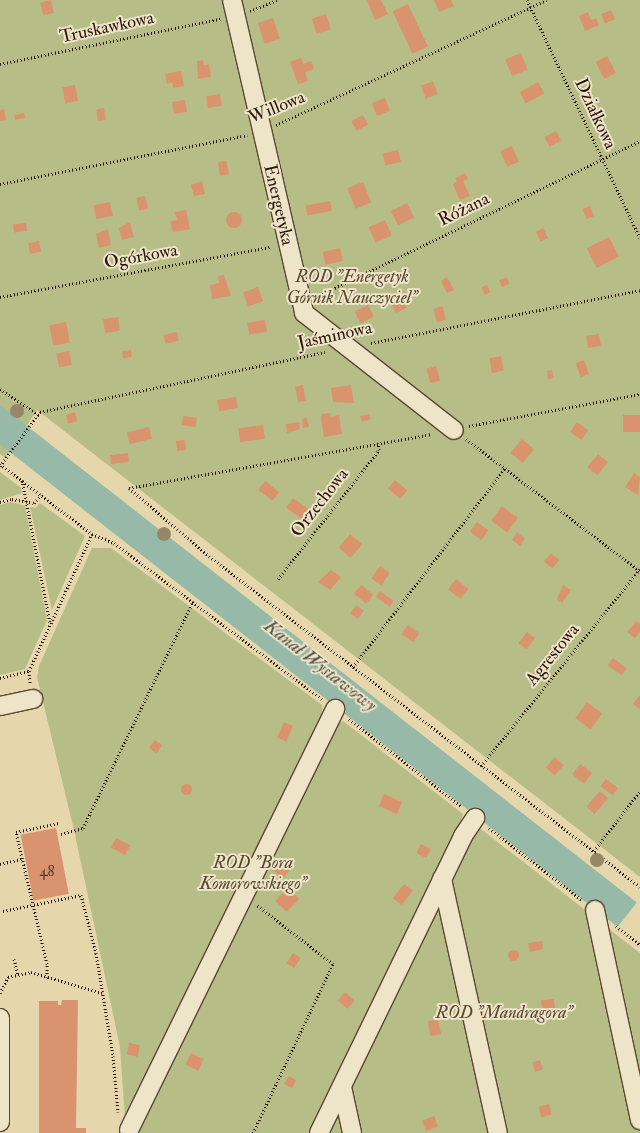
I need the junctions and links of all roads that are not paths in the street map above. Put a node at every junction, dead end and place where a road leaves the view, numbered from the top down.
1 (234, 8) edge
2 (454, 430) road end
3 (32, 699) dead end
4 (0, 706) edge
5 (335, 708) road end
6 (475, 818) road end
7 (442, 879) junction
8 (595, 910) road end
9 (0, 1018) edge
10 (342, 1087) junction
11 (640, 1120) edge
12 (0, 1122) edge
13 (129, 1130) dead end
14 (320, 1133) edge
15 (352, 1133) edge
16 (498, 1133) edge

1 - 2 street, Energetyka
3 - 4 street
5 - 13 street
6 - 7 street
7 - 10 street
7 - 16 street
8 - 11 street
9 - 12 street
10 - 14 street
10 - 15 street

